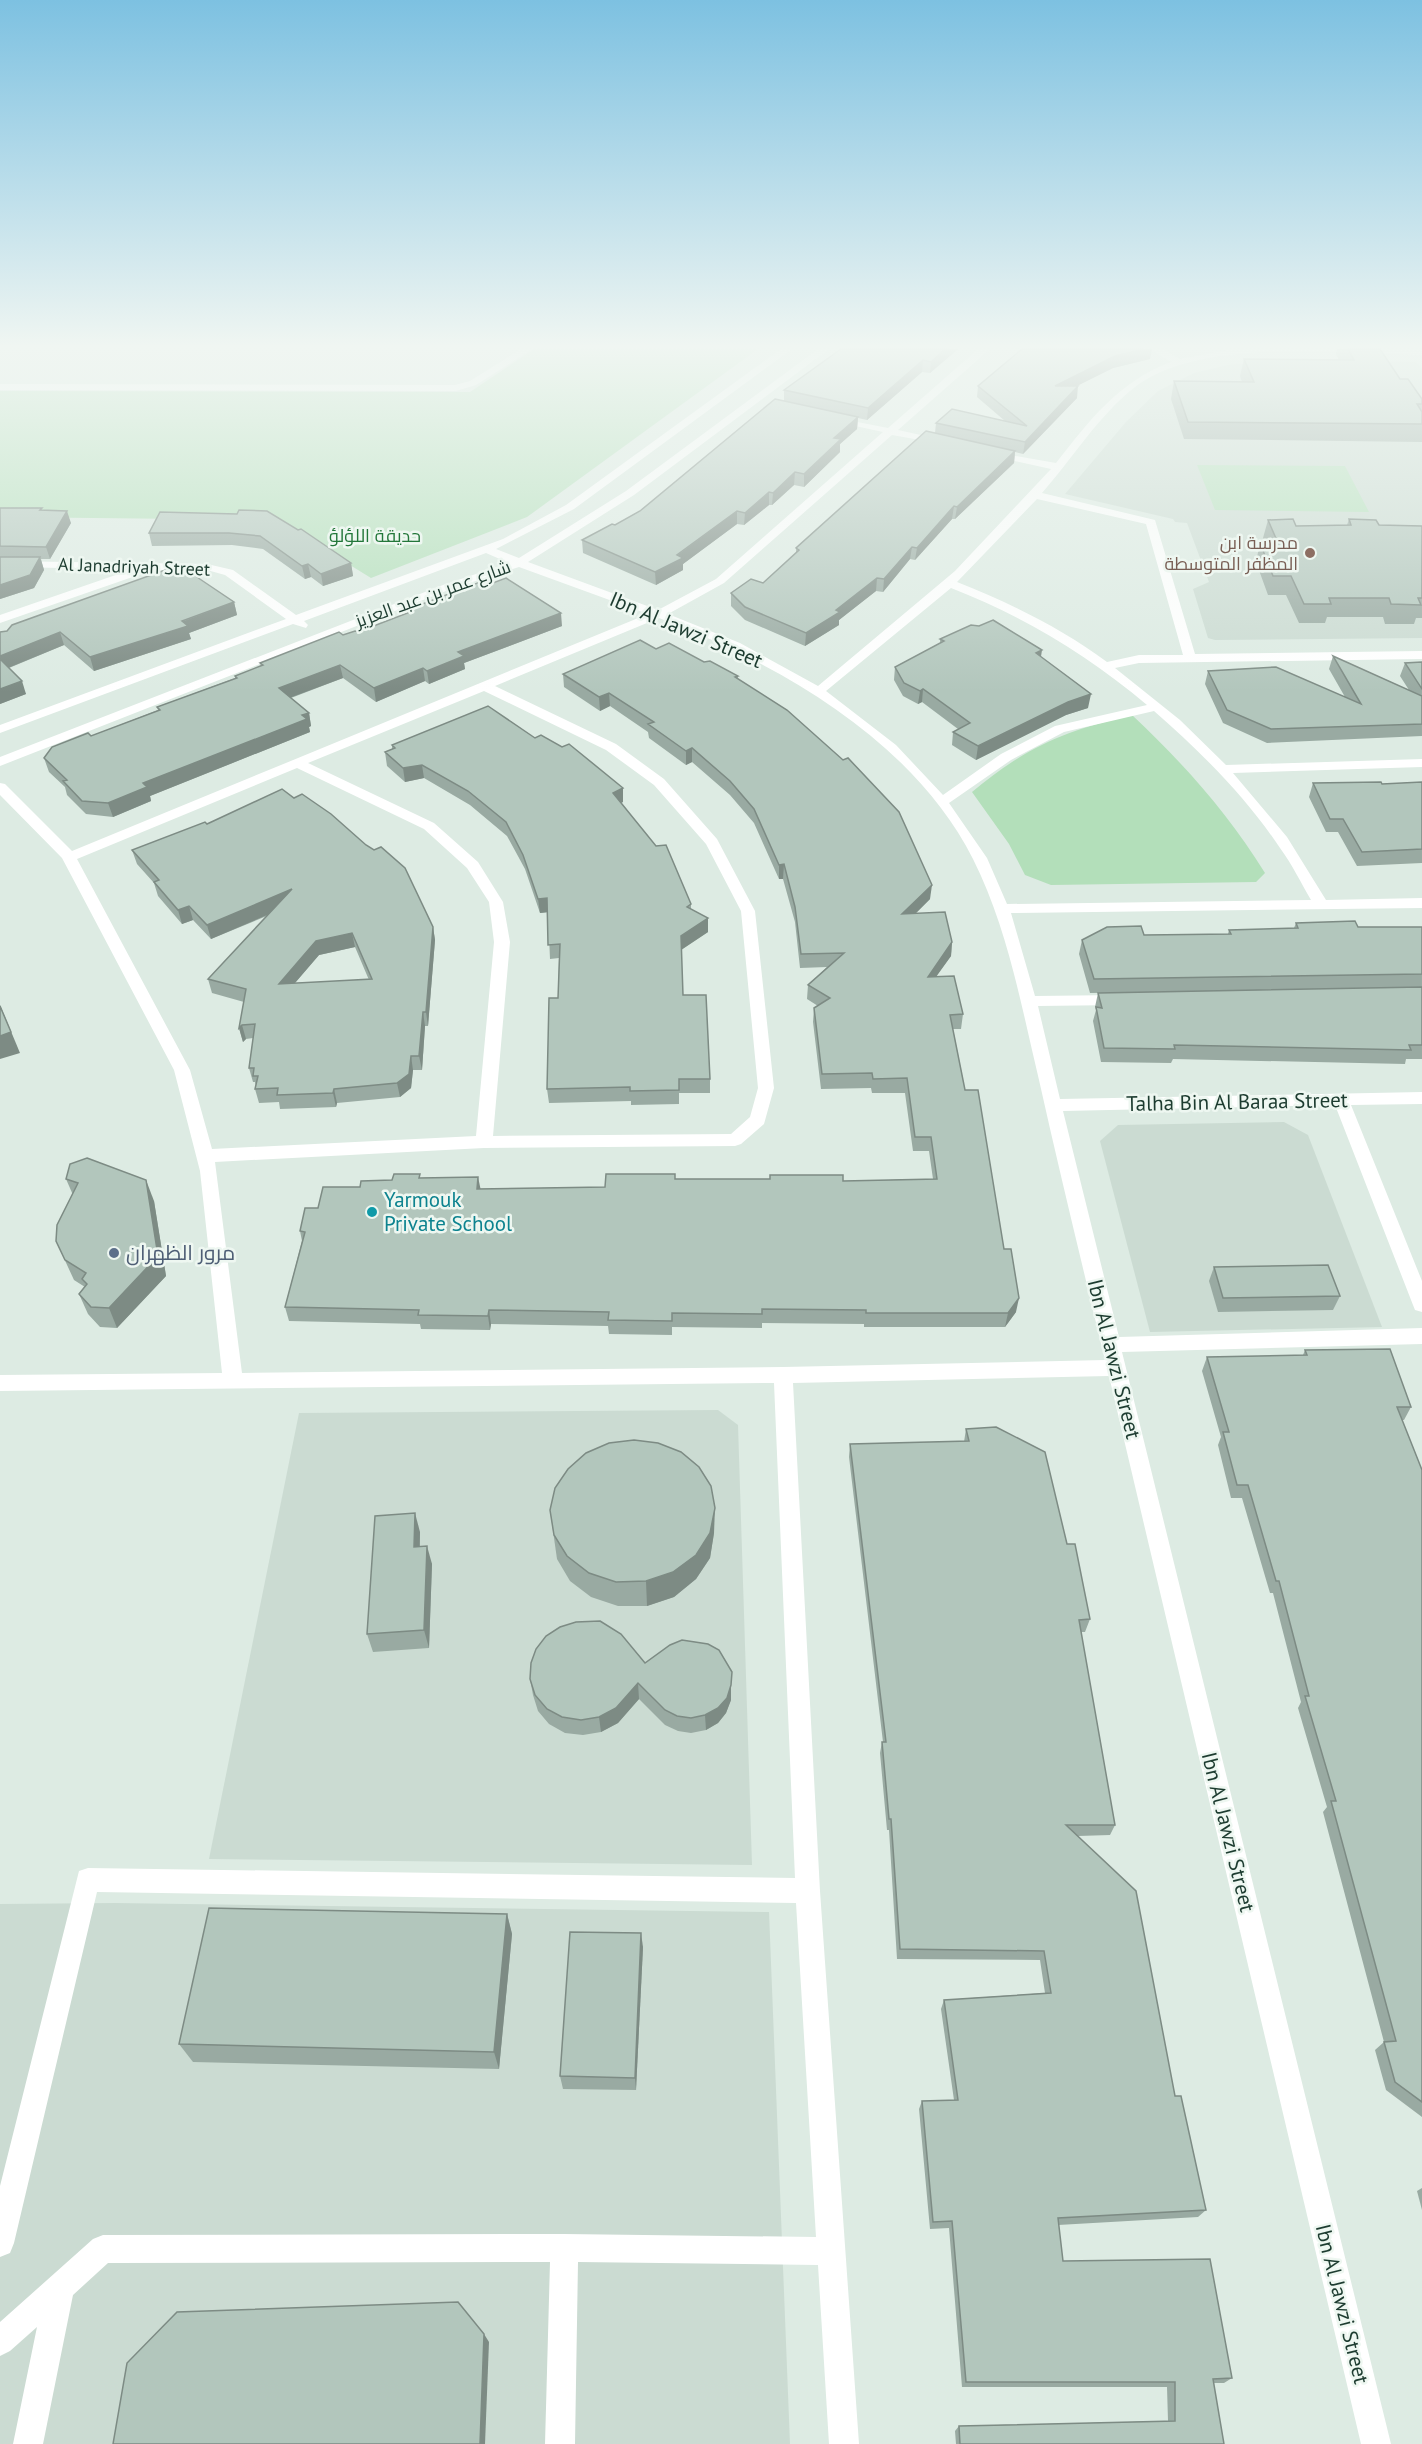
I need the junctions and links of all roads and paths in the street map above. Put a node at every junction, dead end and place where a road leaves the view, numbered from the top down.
1 (631, 463) edge
2 (673, 463) edge
3 (854, 463) edge
4 (1040, 463) edge
5 (1061, 463) edge
6 (1058, 467) junction
7 (1035, 495) junction
8 (486, 549) junction
9 (519, 563) junction
10 (0, 564) edge
11 (153, 566) junction
12 (949, 583) junction
13 (0, 610) edge
14 (24, 611) junction
15 (657, 615) junction
16 (0, 619) edge
17 (294, 620) junction
18 (318, 637) junction
19 (1422, 655) edge
20 (1190, 657) junction
21 (1104, 666) junction
22 (485, 686) junction
23 (819, 691) junction
24 (1155, 707) junction
25 (0, 729) edge
26 (0, 762) edge
27 (1422, 763) edge
28 (299, 764) junction
29 (1223, 769) junction
30 (0, 787) edge
31 (941, 802) junction
32 (69, 857) junction
33 (1422, 903) edge
34 (1322, 906) junction
35 (1002, 909) junction
36 (1135, 999) edge
37 (1027, 1001) junction
38 (1422, 1098) edge
39 (1341, 1100) junction
40 (1053, 1105) junction
41 (484, 1142) junction
42 (204, 1156) junction
43 (1421, 1302) edge
44 (1422, 1336) edge
45 (1110, 1345) junction
46 (1116, 1368) junction
47 (783, 1375) junction
48 (233, 1382) junction
49 (0, 1383) edge
50 (808, 1891) junction
51 (0, 2243) edge
52 (564, 2248) junction
53 (830, 2251) junction
54 (60, 2287) junction
55 (0, 2341) edge
56 (28, 2444) edge
57 (560, 2444) edge
58 (844, 2444) edge
59 (1376, 2444) edge

1 - 8 street
2 - 9 street, شارع عمر بن عبد العزيز
3 - 15 street
4 - 6 street
5 - 6 street
6 - 7 street
7 - 12 street
7 - 20 street
8 - 9 street, Ibn Al Jawzi Street
8 - 17 street
9 - 15 street, Ibn Al Jawzi Street
9 - 18 street, شارع عمر بن عبد العزيز
10 - 11 street, Al Janadriyah Street
11 - 14 street
11 - 17 street, Al Janadriyah Street
12 - 21 street
12 - 23 street
13 - 14 street
14 - 16 street
15 - 22 street
15 - 23 street, Ibn Al Jawzi Street
17 - 18 street, Al Janadriyah Street
17 - 25 street
18 - 26 street, شارع عمر بن عبد العزيز
19 - 20 street
20 - 21 street
21 - 24 street
22 - 28 street
22 - 41 street
23 - 31 street, Ibn Al Jawzi Street
24 - 29 street
24 - 31 street
27 - 29 street
28 - 32 street
28 - 41 street
29 - 34 street
30 - 32 street
31 - 35 street, Ibn Al Jawzi Street
32 - 42 street
33 - 34 street
34 - 35 street
35 - 37 street, Ibn Al Jawzi Street
36 - 37 street
37 - 40 street, Ibn Al Jawzi Street
38 - 39 street, Talha Bin Al Baraa Street
39 - 40 street, Talha Bin Al Baraa Street
39 - 43 street
40 - 45 street, Ibn Al Jawzi Street
41 - 42 street
42 - 48 street
44 - 45 street
45 - 46 street, Ibn Al Jawzi Street
46 - 47 street
46 - 59 street, Ibn Al Jawzi Street
47 - 48 street
47 - 50 street
48 - 49 street
50 - 51 street
50 - 53 street
52 - 53 street
52 - 54 street
52 - 57 street
53 - 58 street
54 - 55 street
54 - 56 street

